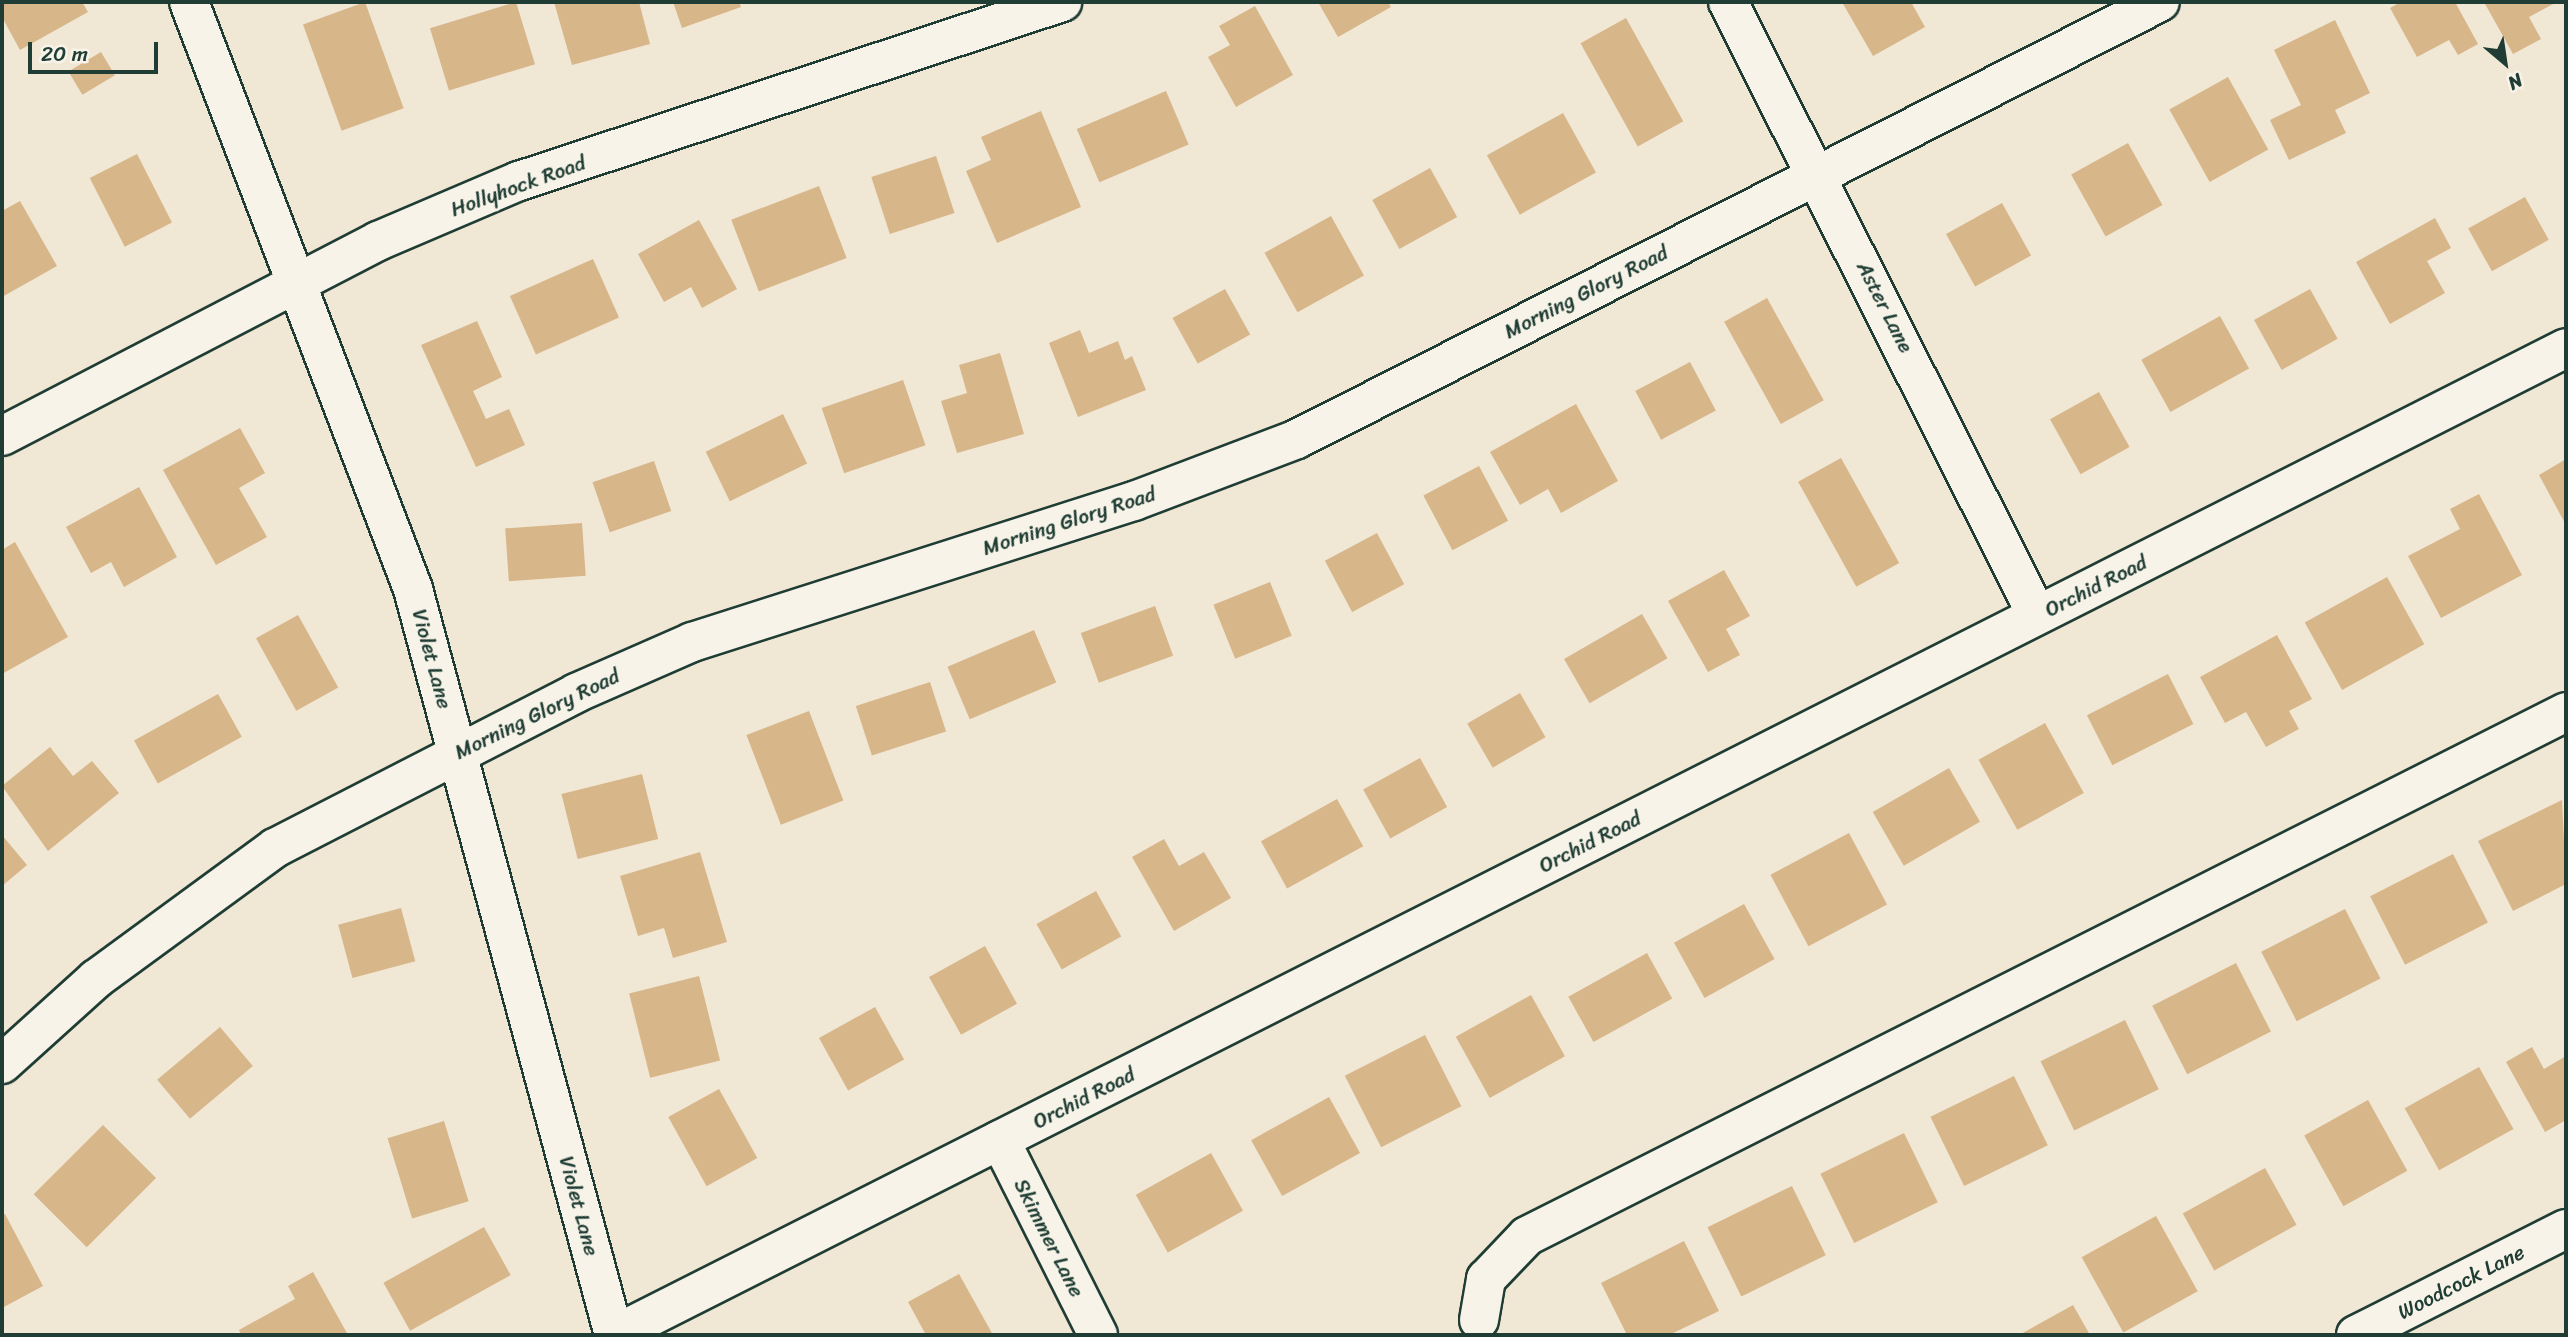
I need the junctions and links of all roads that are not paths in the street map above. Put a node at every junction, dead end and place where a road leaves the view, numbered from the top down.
1 (189, 2) edge
2 (1062, 2) edge
3 (1728, 2) edge
4 (2160, 2) edge
5 (1816, 175) junction
6 (296, 284) junction
7 (2566, 348) edge
8 (2, 436) edge
9 (2037, 615) junction
10 (2566, 712) edge
11 (457, 754) junction
12 (2, 1064) edge
13 (1000, 1140) junction
14 (2566, 1228) edge
15 (1479, 1320) dead end
16 (614, 1335) edge
17 (1098, 1335) edge
18 (2356, 1335) edge

1 - 6 street, Violet Lane
2 - 6 street, Hollyhock Road
3 - 5 street, Aster Lane
4 - 5 street, Morning Glory Road
5 - 9 street, Aster Lane
5 - 11 street, Morning Glory Road
6 - 8 street, Hollyhock Road
6 - 11 street, Violet Lane
7 - 9 street, Orchid Road
9 - 13 street, Orchid Road
10 - 15 street
11 - 12 street, Morning Glory Road
11 - 16 street, Violet Lane
13 - 16 street, Orchid Road
13 - 17 street, Skimmer Lane
14 - 18 street, Woodcock Lane

